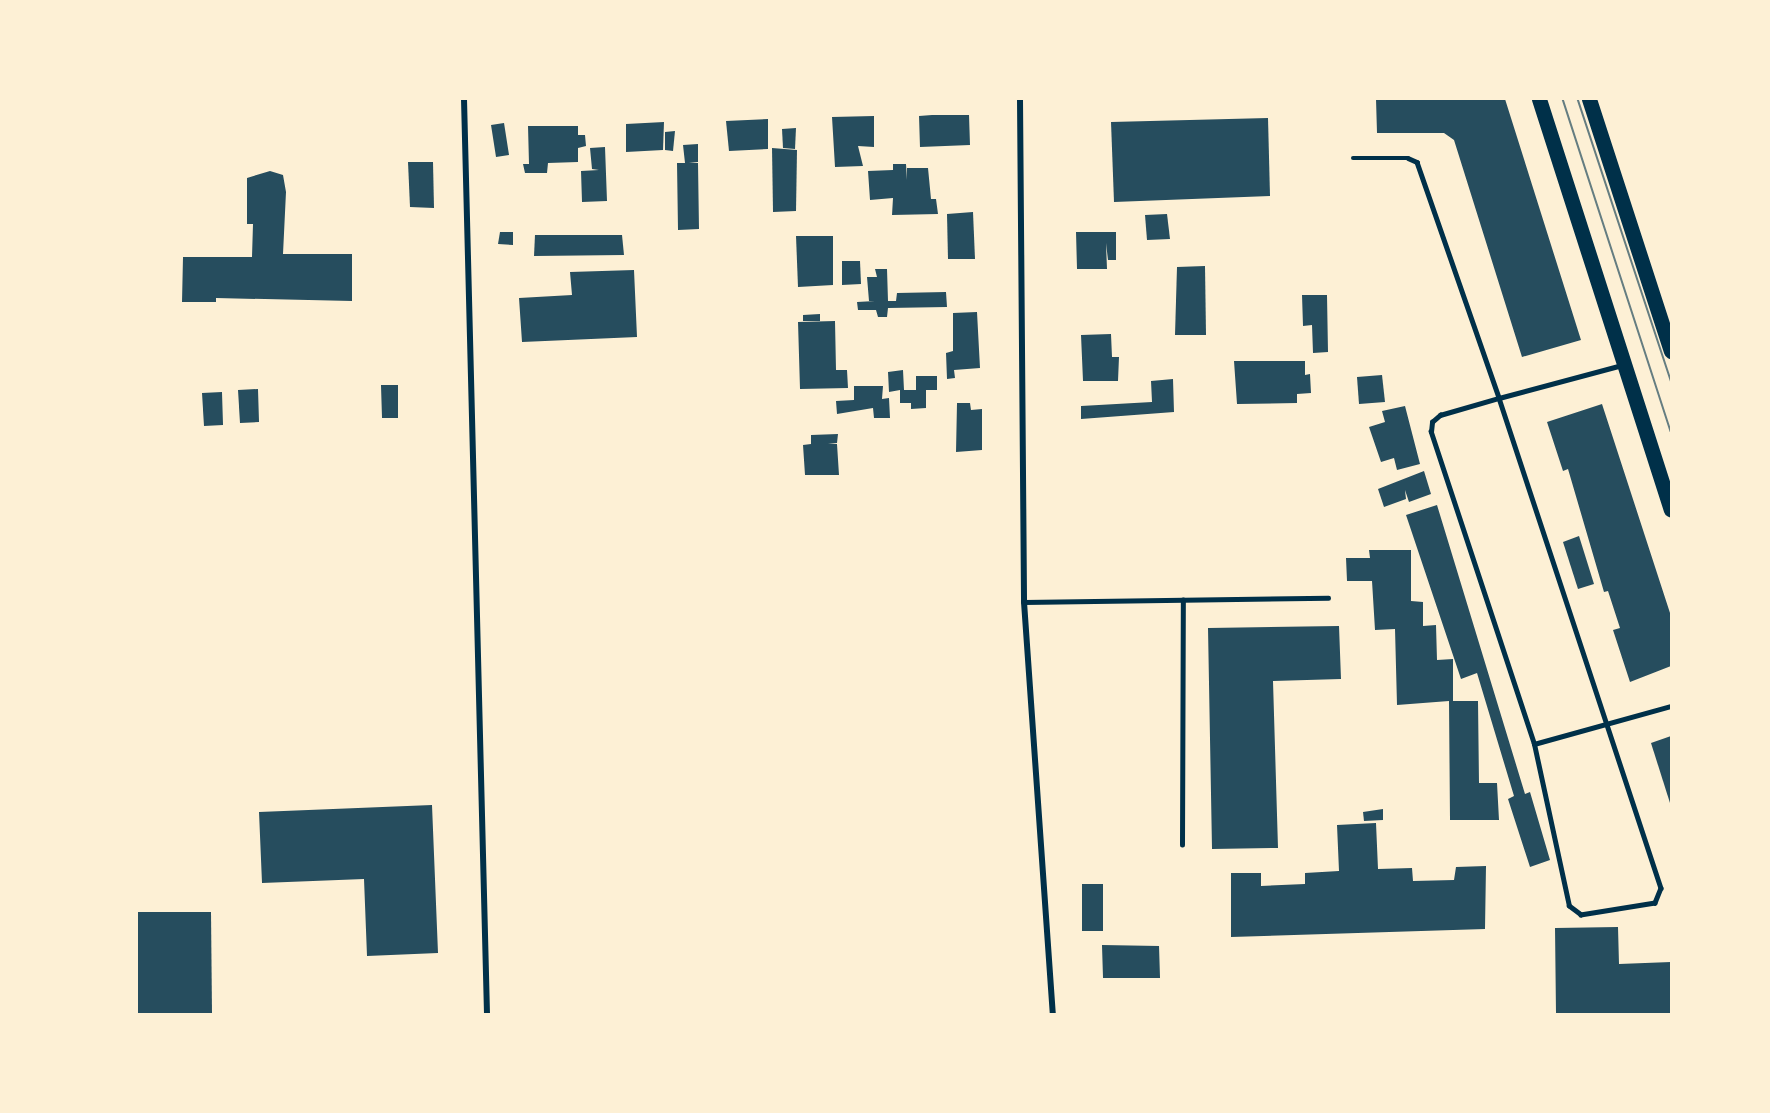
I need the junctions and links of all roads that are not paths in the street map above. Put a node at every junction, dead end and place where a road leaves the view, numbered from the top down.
1 (464, 99) edge
2 (1020, 99) edge
3 (1539, 99) edge
4 (1589, 99) edge
5 (1353, 158) dead end
6 (1671, 351) edge
7 (1625, 364) junction
8 (1499, 398) junction
9 (1671, 508) edge
10 (1328, 598) dead end
11 (1183, 600) junction
12 (1023, 602) junction
13 (1671, 706) edge
14 (1607, 724) junction
15 (1534, 744) junction
16 (1182, 846) dead end
17 (487, 1014) edge
18 (1053, 1014) edge

1 - 17 street
2 - 12 street
3 - 7 main road
4 - 6 main road
5 - 8 lane
7 - 8 lane
7 - 9 main road
8 - 14 lane
8 - 15 lane
10 - 11 lane
11 - 12 lane
11 - 16 lane
12 - 18 street
13 - 14 lane
14 - 15 lane
14 - 15 lane

